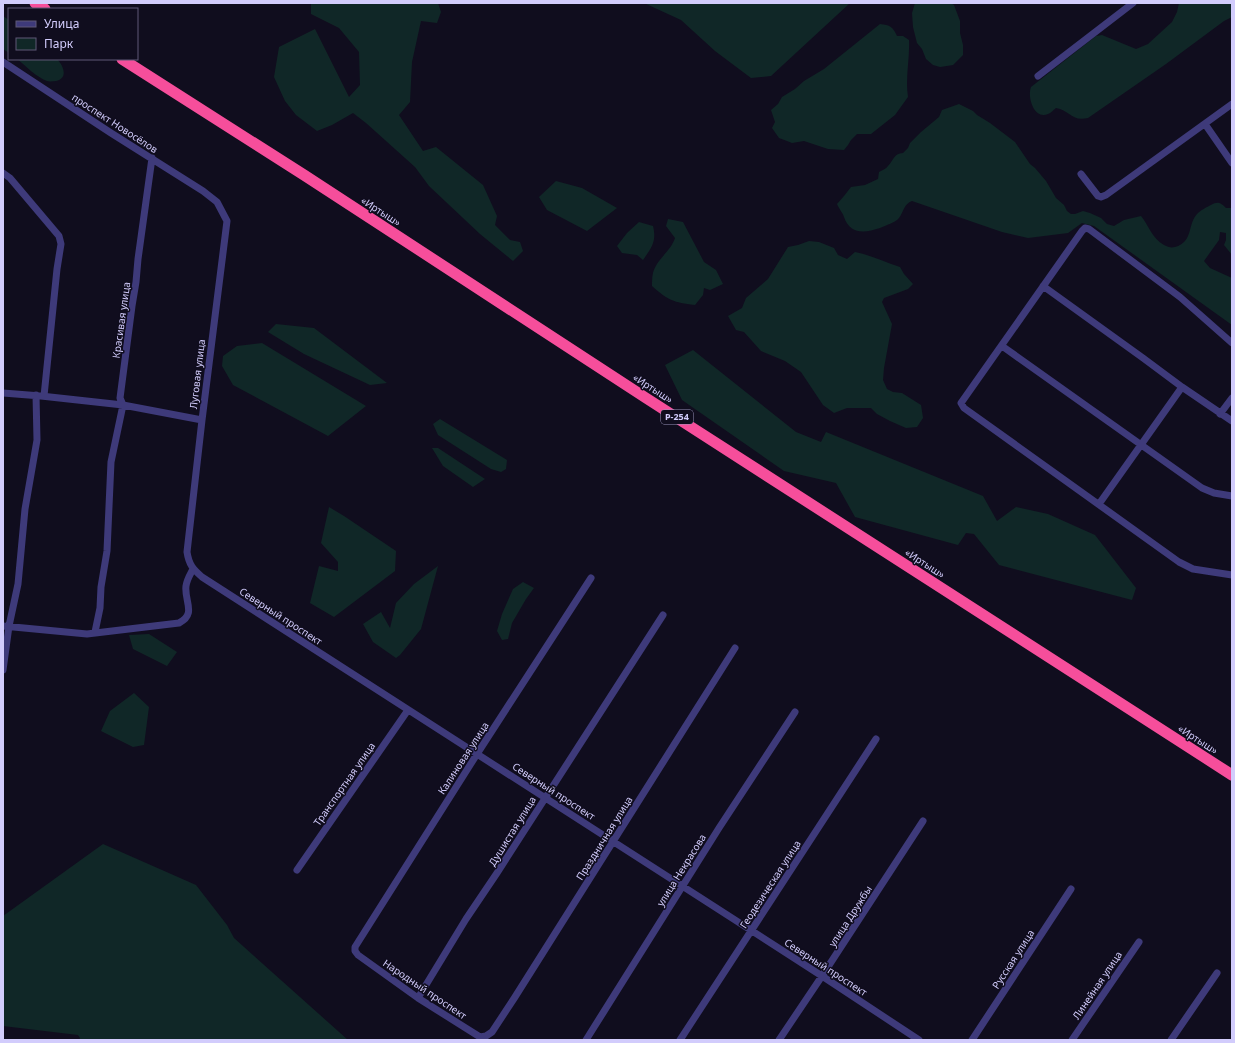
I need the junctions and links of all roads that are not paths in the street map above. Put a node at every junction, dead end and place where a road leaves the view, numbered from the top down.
1 (1133, 3) edge
2 (124, 60) edge
3 (3, 62) edge
4 (1038, 76) dead end
5 (1232, 104) edge
6 (1205, 124) junction
7 (152, 158) junction
8 (1232, 163) edge
9 (3, 173) edge
10 (1081, 174) dead end
11 (217, 202) joint
12 (1043, 286) junction
13 (1232, 343) edge
14 (1002, 346) junction
15 (1182, 387) junction
16 (3, 393) edge
17 (36, 395) junction
18 (44, 396) junction
19 (1232, 398) edge
20 (123, 405) junction
21 (1220, 414) junction
22 (202, 420) junction
23 (1232, 421) edge
24 (1141, 446) junction
25 (1232, 496) edge
26 (1099, 504) junction
27 (187, 552) joint
28 (194, 569) junction
29 (1232, 575) edge
30 (592, 578) dead end
31 (663, 615) dead end
32 (6, 626) edge
33 (95, 632) junction
34 (734, 648) dead end
35 (3, 670) edge
36 (408, 710) junction
37 (795, 712) dead end
38 (876, 739) dead end
39 (477, 754) junction
40 (1232, 775) edge
41 (545, 798) junction
42 (923, 821) dead end
43 (613, 842) junction
44 (297, 870) dead end
45 (683, 887) junction
46 (1071, 889) dead end
47 (751, 931) junction
48 (1139, 942) dead end
49 (355, 951) joint
50 (1217, 973) dead end
51 (822, 976) junction
52 (418, 998) junction
53 (486, 1036) joint
54 (586, 1040) edge
55 (680, 1040) edge
56 (779, 1040) edge
57 (919, 1040) edge
58 (972, 1040) edge
59 (1072, 1040) edge
60 (1171, 1040) edge

1 - 4 street
2 - 40 highway, «Иртыш» / Р-254
3 - 7 street, проспект Новосёлов
5 - 6 street
6 - 8 street
6 - 10 street
7 - 11 street, проспект Новосёлов
7 - 20 street, Красивая улица
9 - 18 street
11 - 22 street, Луговая улица
12 - 13 street
12 - 14 street
12 - 15 street
14 - 24 street
14 - 26 street
15 - 21 street
15 - 24 street
16 - 17 street
17 - 18 street
17 - 32 street
18 - 20 street
19 - 21 street
20 - 22 street
20 - 33 street, Красивая улица
21 - 23 street
22 - 27 street, Луговая улица
24 - 25 street
24 - 26 street
26 - 29 street
27 - 28 street, Северный проспект
28 - 33 street
28 - 36 street, Северный проспект
30 - 39 street, Калиновая улица
31 - 41 street, Душистая улица
32 - 33 street
32 - 35 street
34 - 43 street, Праздничная улица
36 - 39 street, Северный проспект
36 - 44 street, Транспортная улица
37 - 45 street, улица Некрасова
38 - 47 street, Геодезическая улица
39 - 41 street, Северный проспект
39 - 49 street, Калиновая улица
41 - 43 street, Северный проспект
41 - 52 street, Душистая улица
42 - 51 street, улица Дружбы
43 - 45 street, Северный проспект
43 - 53 street, Праздничная улица
45 - 47 street, Северный проспект
45 - 54 street, улица Некрасова
46 - 58 street, Русская улица
47 - 51 street, Северный проспект
47 - 55 street, Геодезическая улица
48 - 59 street, Линейная улица
49 - 52 street, Народный проспект
50 - 60 street
51 - 56 street, улица Дружбы
51 - 57 street, Северный проспект
52 - 53 street, Народный проспект

